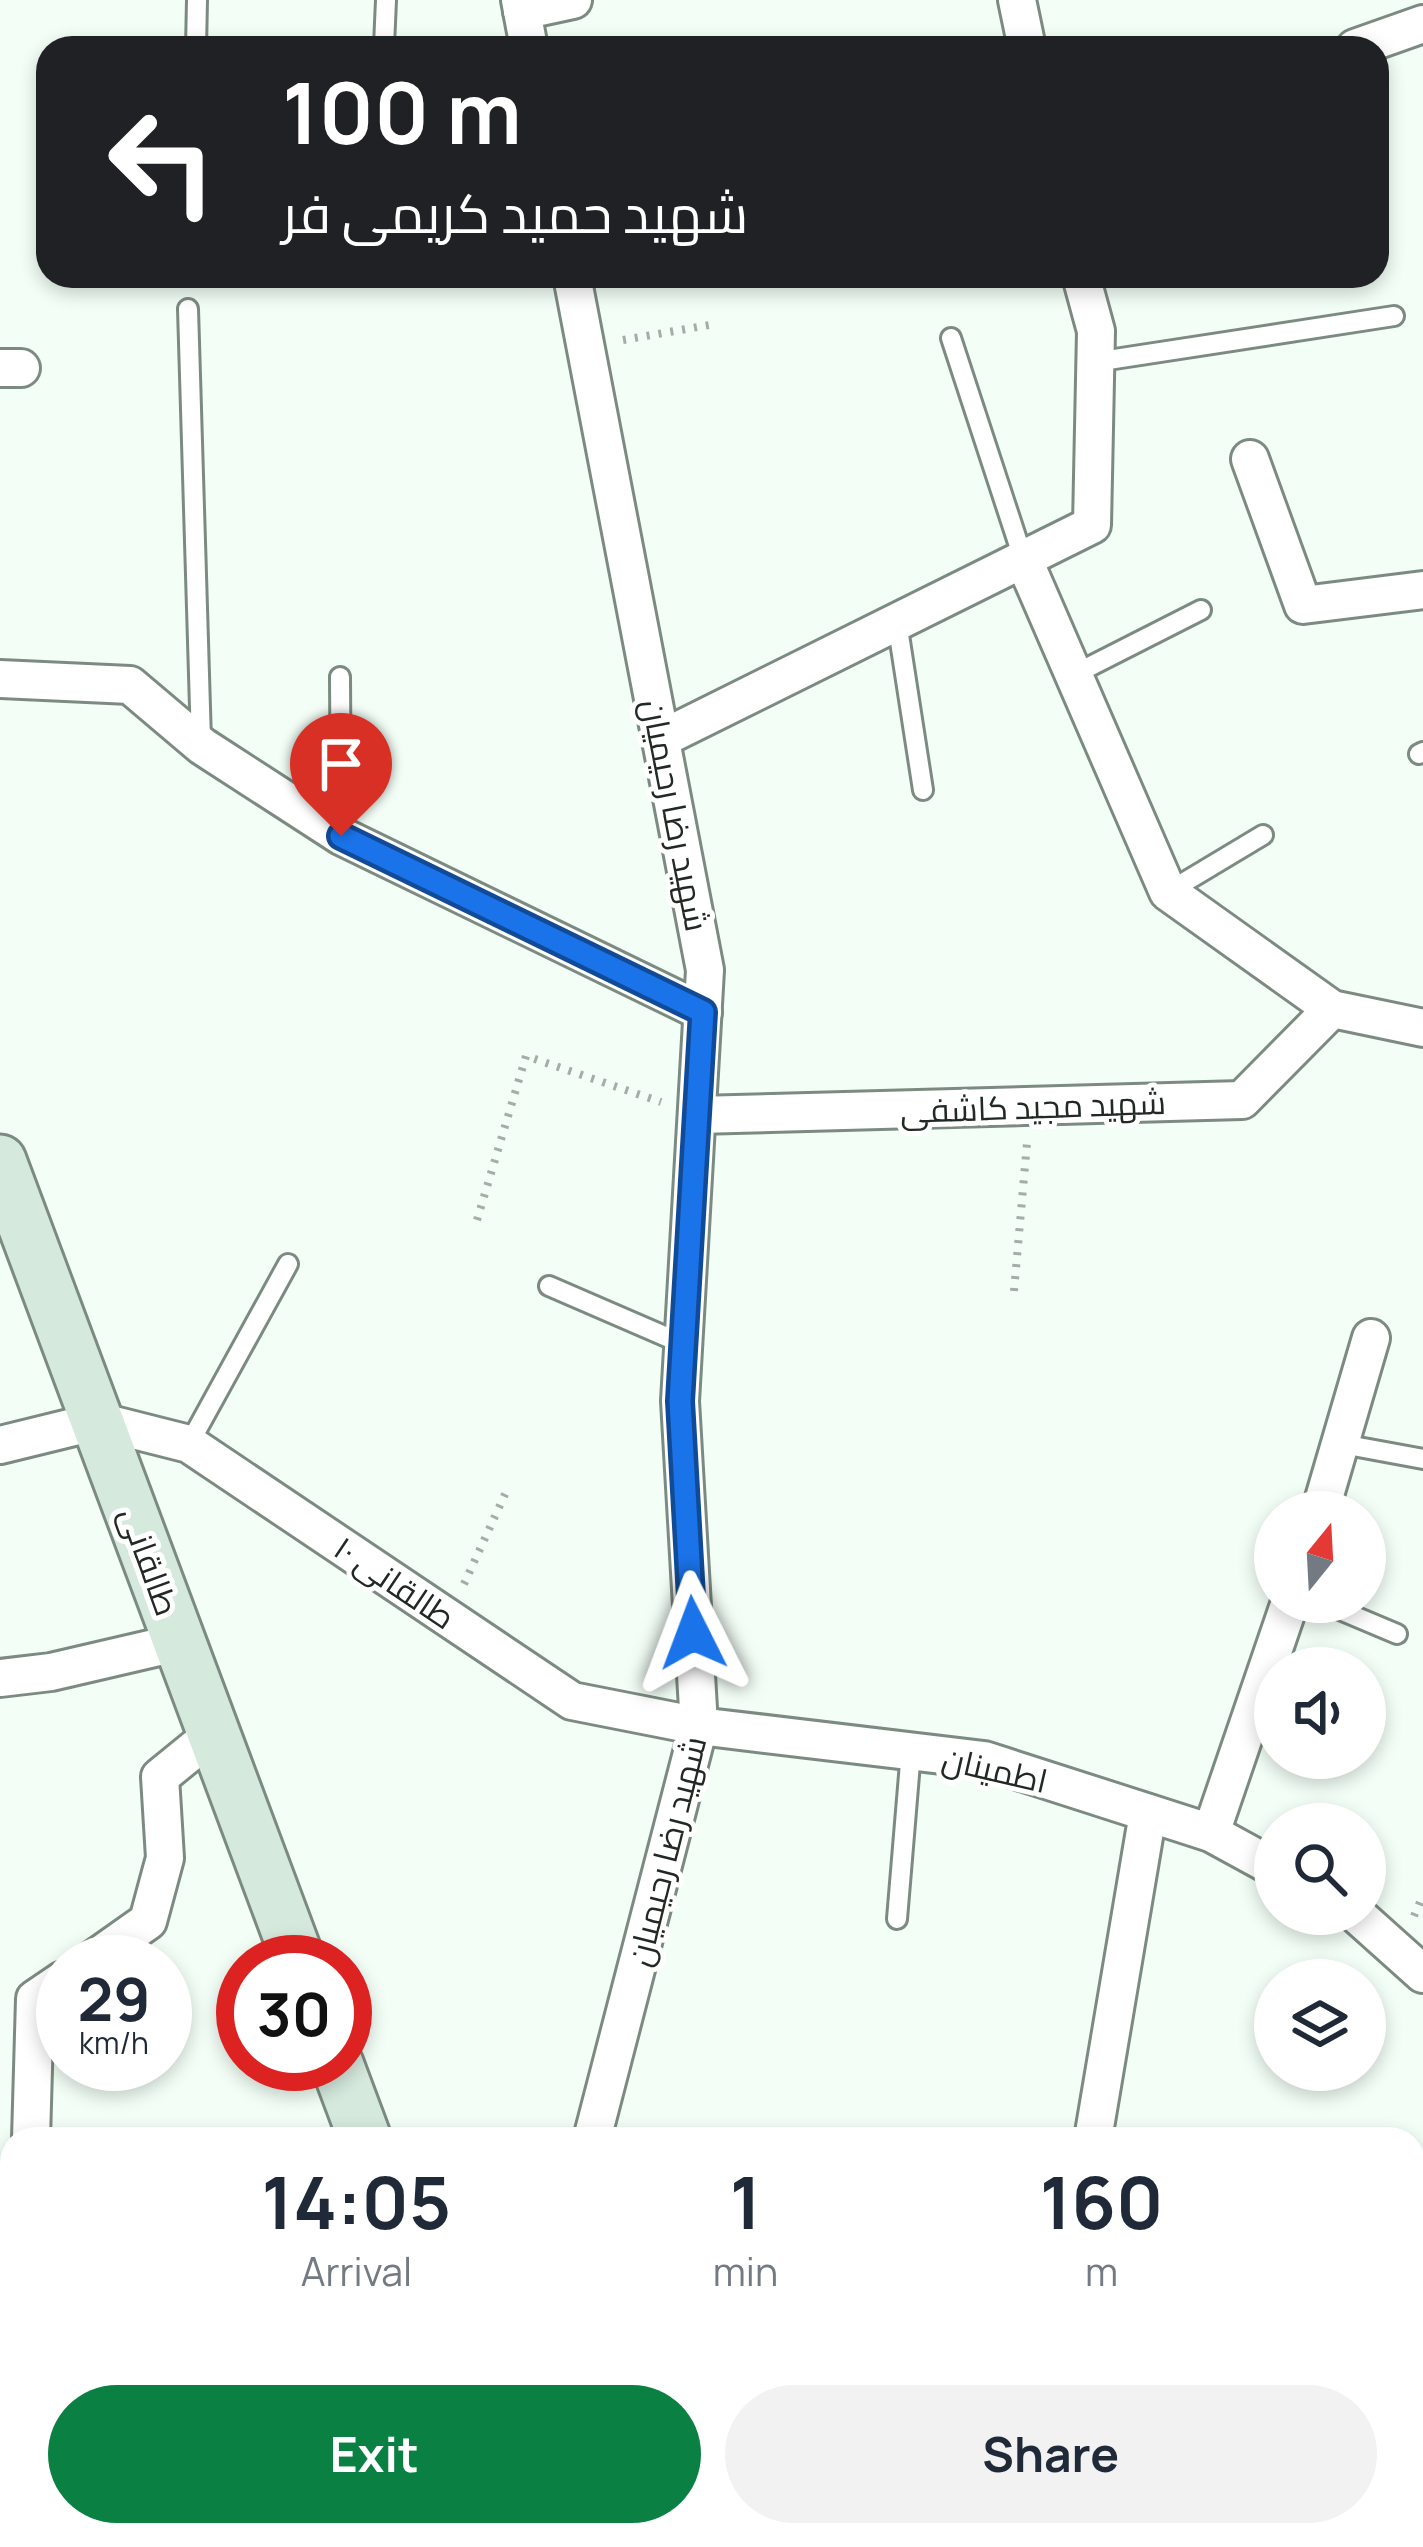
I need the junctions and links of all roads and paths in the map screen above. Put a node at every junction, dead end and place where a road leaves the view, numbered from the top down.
1 (197, 0) edge
2 (386, 0) edge
3 (573, 0) edge
4 (1017, 0) edge
5 (521, 5) edge
6 (1423, 24) edge
7 (196, 36) edge
8 (384, 36) edge
9 (527, 36) edge
10 (1024, 36) edge
11 (1389, 36) edge
12 (574, 288) edge
13 (1084, 288) edge
14 (188, 309) dead end
15 (1394, 316) dead end
16 (715, 324) dead end
17 (951, 338) dead end
18 (586, 346) junction
19 (1095, 362) junction
20 (1250, 459) dead end
21 (1023, 558) junction
22 (1423, 590) edge
23 (1201, 610) dead end
24 (897, 622) junction
25 (1073, 675) junction
26 (340, 677) dead end
27 (0, 679) edge
28 (661, 739) junction
29 (202, 746) junction
30 (923, 790) dead end
31 (1263, 835) dead end
32 (341, 836) junction
33 (1168, 892) junction
34 (1332, 1009) junction
35 (703, 1012) junction
36 (1423, 1028) edge
37 (1030, 1106) junction
38 (697, 1114) junction
39 (0, 1161) edge
40 (477, 1220) dead end
41 (16, 1239) edge
42 (288, 1264) dead end
43 (549, 1286) dead end
44 (1014, 1291) dead end
45 (1371, 1338) dead end
46 (683, 1344) junction
47 (98, 1421) junction
48 (189, 1444) junction
49 (1342, 1444) junction
50 (0, 1445) edge
51 (1423, 1459) edge
52 (507, 1490) dead end
53 (1327, 1491) edge
54 (448, 1618) junction
55 (1283, 1623) edge
56 (1371, 1623) edge
57 (1397, 1634) dead end
58 (180, 1642) junction
59 (0, 1678) edge
60 (699, 1726) junction
61 (214, 1733) junction
62 (911, 1751) junction
63 (1148, 1813) junction
64 (1211, 1833) junction
65 (1254, 1857) edge
66 (897, 1918) dead end
67 (129, 1935) edge
68 (289, 1935) edge
69 (1379, 1935) edge
70 (1423, 1974) edge
71 (36, 1998) edge
72 (347, 2091) edge
73 (31, 2127) edge
74 (361, 2127) edge
75 (595, 2127) edge
76 (1096, 2127) edge

1 - 7 lane
2 - 8 lane
3 - 5 street
4 - 10 street
5 - 9 street
6 - 11 street
12 - 18 street, شهید رضا رحیمیان
13 - 19 street
14 - 29 lane
15 - 19 lane
16 - 18 path
17 - 21 lane
18 - 28 street, شهید رضا رحیمیان
19 - 21 street
20 - 22 street
21 - 24 street
21 - 25 street
23 - 25 lane
24 - 28 street
24 - 30 lane
25 - 33 street
26 - 32 lane
27 - 29 street
28 - 35 street, شهید رضا رحیمیان
29 - 32 street
31 - 33 lane
32 - 35 street
33 - 34 street
34 - 36 street
34 - 37 street, شهید مجید کاشفی
35 - 38 street, شهید رضا رحیمیان
37 - 38 street, شهید مجید کاشفی
37 - 44 path
38 - 40 path
38 - 46 street, شهید رضا رحیمیان
39 - 41 main road, طالقانی
41 - 47 main road, طالقانی
42 - 48 lane
43 - 46 lane
45 - 49 street
46 - 60 street, شهید رضا رحیمیان
47 - 48 street, طالقانی ۱۰
47 - 50 street
47 - 58 main road, طالقانی
48 - 54 street, طالقانی ۱۰
49 - 51 lane
49 - 53 street
52 - 54 path
54 - 60 street, طالقانی ۱۰
55 - 64 street
56 - 57 lane
58 - 59 street
58 - 61 main road, طالقانی
60 - 62 street, اطمینان
60 - 75 street, شهید رضا رحیمیان
61 - 67 street
61 - 68 main road, طالقانی
62 - 63 street, اطمینان
62 - 66 lane
63 - 64 street, اطمینان
63 - 76 street
64 - 65 street, اطمینان
69 - 70 street
71 - 73 street
72 - 74 main road

